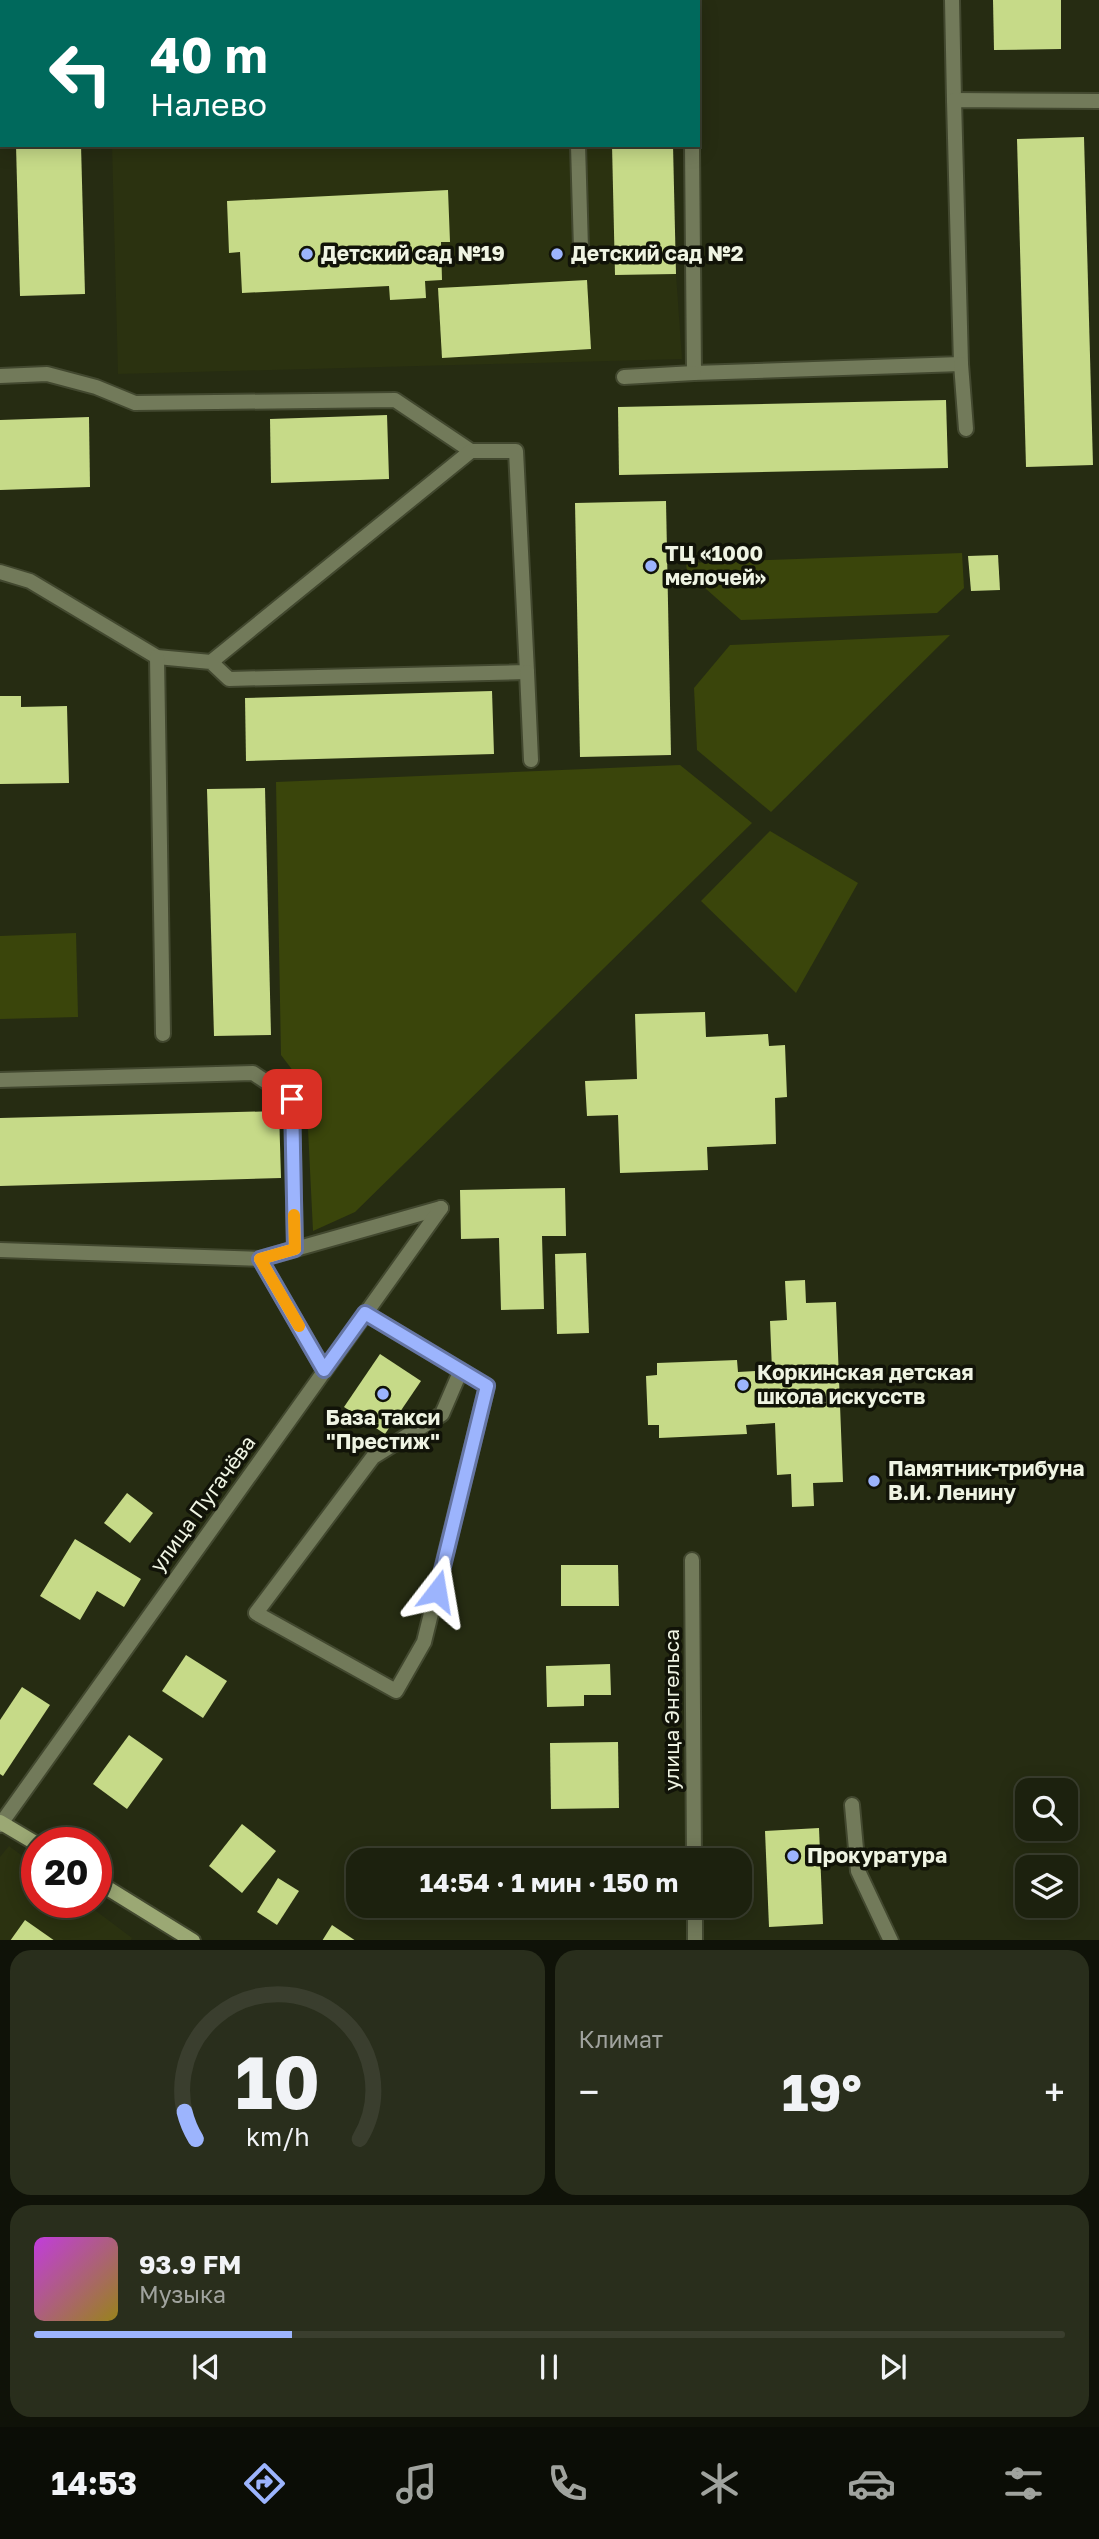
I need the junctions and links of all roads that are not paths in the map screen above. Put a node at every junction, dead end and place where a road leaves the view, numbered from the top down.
1 (952, 0) edge
2 (954, 100) junction
3 (1099, 102) edge
4 (578, 147) edge
5 (692, 147) edge
6 (582, 249) dead end
7 (961, 364) junction
8 (694, 373) junction
9 (0, 376) edge
10 (624, 377) dead end
11 (965, 429) dead end
12 (471, 451) junction
13 (0, 572) edge
14 (156, 656) junction
15 (211, 662) junction
16 (527, 671) junction
17 (531, 760) dead end
18 (163, 1034) dead end
19 (0, 1080) edge
20 (295, 1249) junction
21 (0, 1250) edge
22 (260, 1259) junction
23 (365, 1313) junction
24 (324, 1370) junction
25 (461, 1370) junction
26 (692, 1560) dead end
27 (852, 1805) dead end
28 (1, 1823) edge
29 (21, 1835) edge
30 (694, 1848) edge
31 (112, 1891) edge
32 (695, 1918) edge
33 (190, 1940) edge
34 (695, 1940) edge
35 (891, 1940) edge

1 - 2 street
2 - 3 street
2 - 7 street
4 - 6 street
5 - 8 street
7 - 8 street
7 - 11 street
8 - 10 street
9 - 12 street
12 - 15 street
12 - 16 street
13 - 14 street
14 - 15 street
14 - 18 street
15 - 16 street
16 - 17 street
19 - 20 street
20 - 22 street
20 - 23 street, улица Пугачёва
21 - 22 street
22 - 24 street
23 - 24 street, улица Пугачёва
23 - 25 street
24 - 28 street, улица Пугачёва
25 - 25 street
26 - 30 street, улица Энгельса
27 - 35 street
28 - 29 street
31 - 33 street
32 - 34 street

